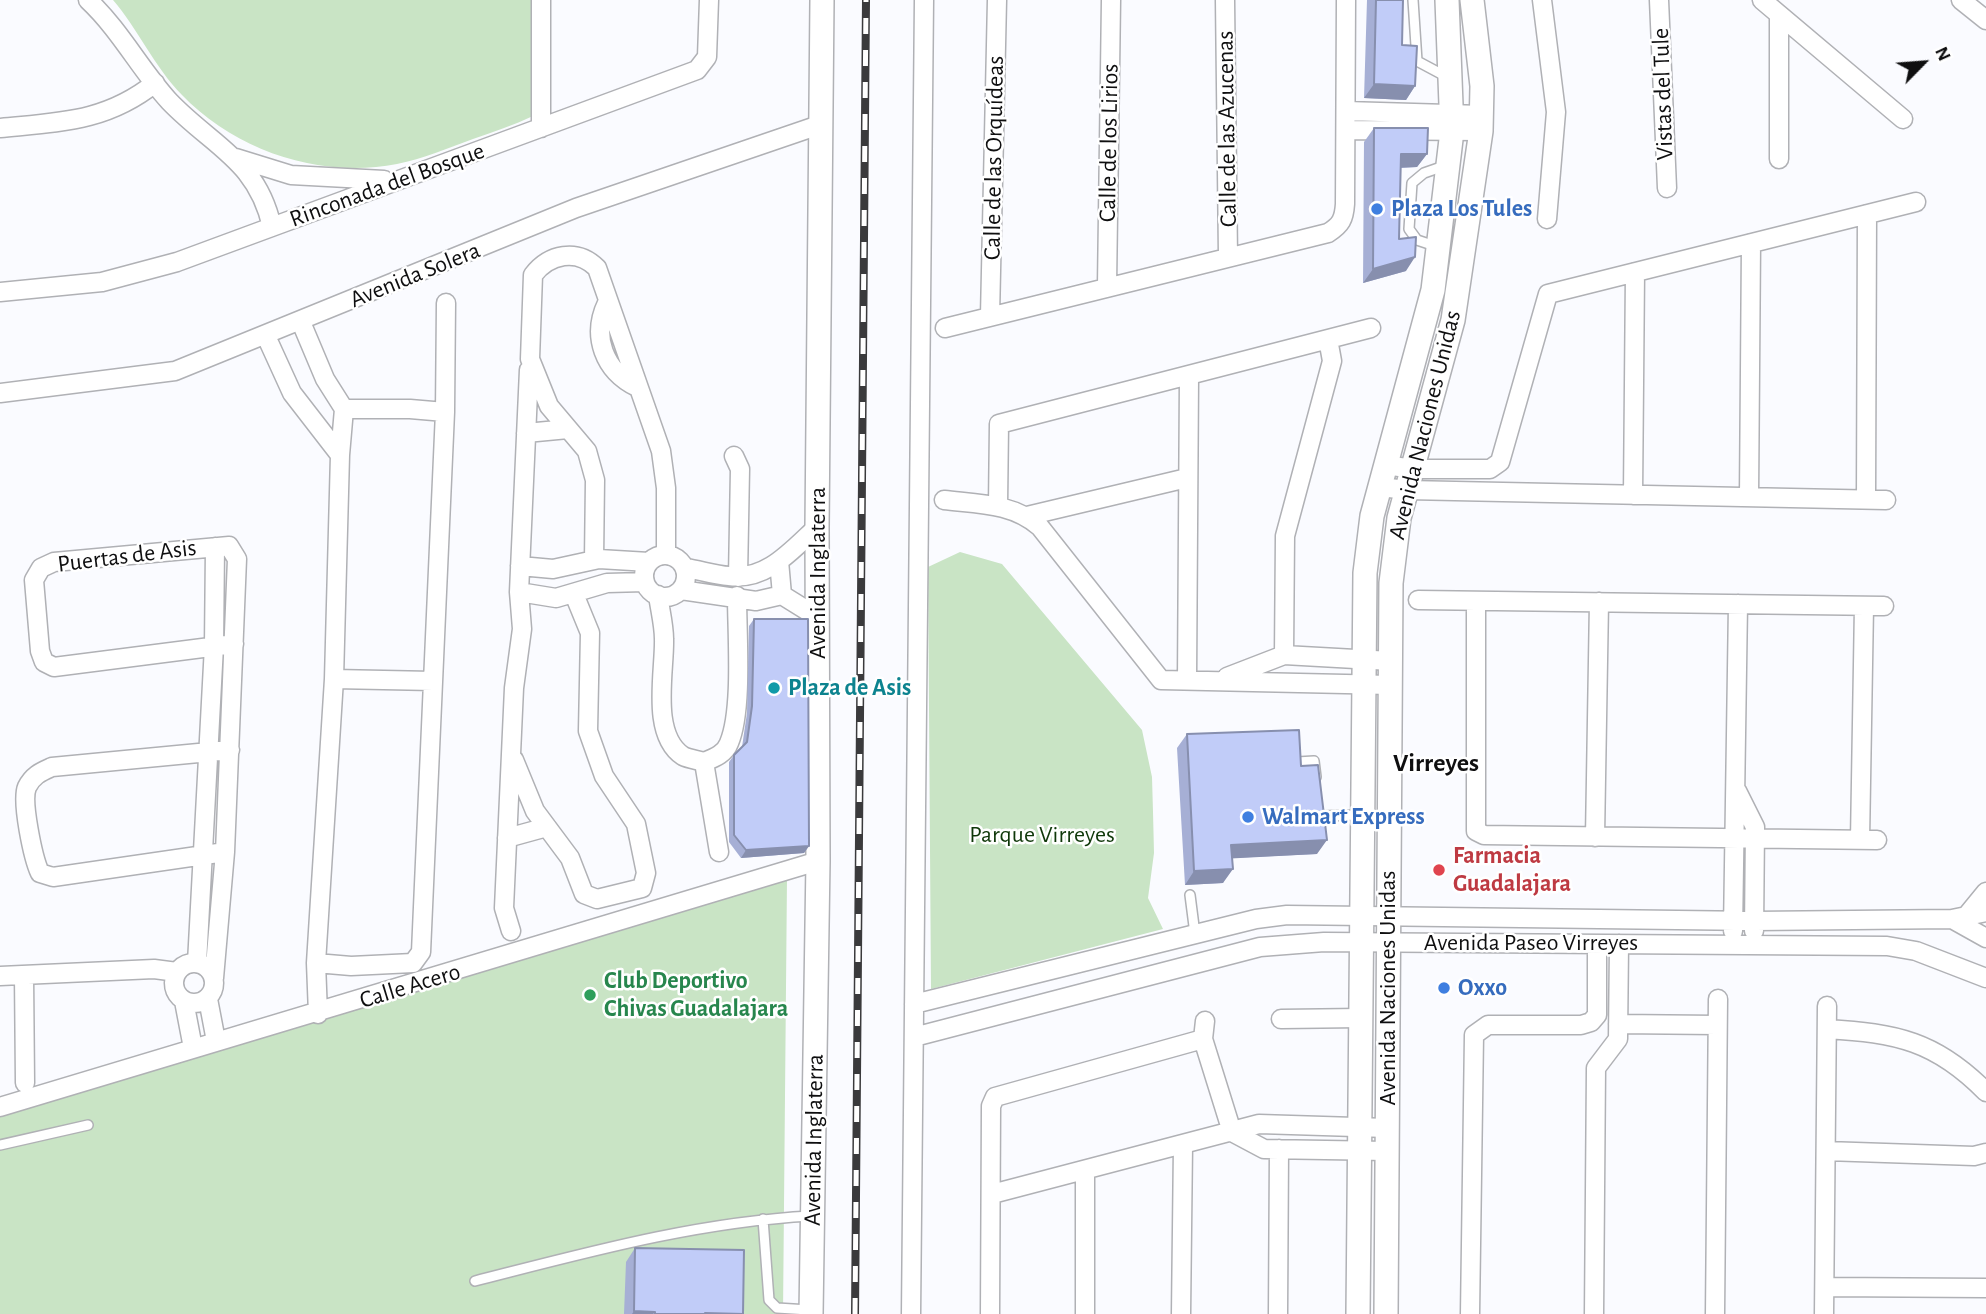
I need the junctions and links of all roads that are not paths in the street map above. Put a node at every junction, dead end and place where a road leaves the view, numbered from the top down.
1 (88, 0) edge
2 (541, 0) edge
3 (709, 0) edge
4 (822, 0) edge
5 (924, 0) edge
6 (997, 0) edge
7 (1111, 0) edge
8 (1225, 0) edge
9 (1346, 0) edge
10 (1413, 0) edge
11 (1447, 0) edge
12 (1472, 0) edge
13 (1542, 0) edge
14 (1659, 0) edge
15 (1762, 0) edge
16 (1961, 0) edge
17 (1779, 15) junction
18 (1986, 20) edge
19 (1451, 79) junction
20 (155, 83) junction
21 (1346, 111) junction
22 (1903, 119) dead end
23 (1452, 123) junction
24 (1481, 123) junction
25 (822, 124) junction
26 (0, 128) edge
27 (541, 128) junction
28 (1347, 130) junction
29 (236, 158) junction
30 (1779, 159) dead end
31 (1449, 164) junction
32 (405, 178) junction
33 (1667, 188) dead end
34 (1916, 202) dead end
35 (1867, 214) junction
36 (1547, 219) dead end
37 (272, 227) junction
38 (1751, 243) junction
39 (1439, 247) junction
40 (1228, 257) junction
41 (1635, 272) junction
42 (1107, 285) junction
43 (1433, 290) junction
44 (0, 292) edge
45 (1458, 294) junction
46 (446, 303) dead end
47 (990, 317) junction
48 (301, 322) junction
49 (945, 328) dead end
50 (1371, 328) dead end
51 (265, 336) junction
52 (1328, 339) junction
53 (530, 359) junction
54 (1189, 376) junction
55 (0, 393) edge
56 (344, 409) junction
57 (445, 412) junction
58 (568, 429) junction
59 (526, 433) junction
60 (340, 455) junction
61 (734, 456) dead end
62 (1383, 476) junction
63 (1187, 478) junction
64 (1410, 480) junction
65 (1633, 495) junction
66 (1749, 497) junction
67 (1866, 499) junction
68 (1886, 499) dead end
69 (944, 500) dead end
70 (998, 506) junction
71 (1027, 516) junction
72 (817, 527) junction
73 (215, 547) junction
74 (658, 558) junction
75 (594, 560) junction
76 (779, 561) junction
77 (520, 566) junction
78 (685, 568) junction
79 (738, 577) junction
80 (652, 589) junction
81 (681, 590) junction
82 (519, 592) junction
83 (574, 594) junction
84 (782, 595) junction
85 (737, 596) junction
86 (1418, 600) dead end
87 (1475, 601) junction
88 (1600, 602) junction
89 (1738, 604) junction
90 (1864, 606) junction
91 (1884, 606) dead end
92 (819, 618) junction
93 (234, 644) junction
94 (214, 646) junction
95 (1284, 655) junction
96 (1365, 660) junction
97 (1391, 661) junction
98 (334, 679) junction
99 (1187, 680) junction
100 (433, 681) junction
101 (1218, 681) junction
102 (1364, 684) junction
103 (1391, 685) junction
104 (230, 750) junction
105 (208, 752) junction
106 (511, 754) junction
107 (704, 762) junction
108 (1297, 762) edge
109 (1317, 789) edge
110 (1737, 791) junction
111 (1318, 803) edge
112 (1363, 815) junction
113 (547, 827) junction
114 (1595, 837) junction
115 (507, 838) junction
116 (1755, 839) junction
117 (1734, 840) junction
118 (225, 852) junction
119 (719, 852) dead end
120 (201, 856) junction
121 (818, 861) junction
122 (1986, 892) edge
123 (1190, 895) dead end
124 (1986, 912) edge
125 (1362, 914) junction
126 (1389, 915) junction
127 (1960, 916) junction
128 (1734, 921) junction
129 (1755, 921) junction
130 (511, 931) dead end
131 (1195, 934) junction
132 (1986, 938) edge
133 (1362, 942) junction
134 (1389, 942) junction
135 (1607, 944) junction
136 (1733, 945) junction
137 (1754, 945) junction
138 (1122, 952) junction
139 (197, 963) junction
140 (316, 964) junction
141 (177, 972) junction
142 (24, 975) junction
143 (0, 976) edge
144 (214, 978) junction
145 (1986, 978) edge
146 (1129, 981) junction
147 (208, 999) junction
148 (1718, 999) dead end
149 (184, 1001) junction
150 (914, 1004) junction
151 (1827, 1006) dead end
152 (318, 1014) junction
153 (1361, 1018) junction
154 (1281, 1020) dead end
155 (1618, 1024) junction
156 (1717, 1025) junction
157 (1827, 1030) junction
158 (914, 1037) junction
159 (216, 1041) junction
160 (193, 1048) junction
161 (25, 1083) dead end
162 (1986, 1092) edge
163 (0, 1107) edge
164 (88, 1125) dead end
165 (1231, 1132) junction
166 (1360, 1139) junction
167 (1387, 1140) junction
168 (0, 1145) edge
169 (1183, 1145) junction
170 (1279, 1149) junction
171 (1826, 1151) junction
172 (1986, 1153) edge
173 (1085, 1170) junction
174 (992, 1194) junction
175 (812, 1216) junction
176 (763, 1219) junction
177 (475, 1281) dead end
178 (1825, 1287) junction
179 (1986, 1288) edge
180 (811, 1312) edge
181 (911, 1314) edge
182 (990, 1314) edge
183 (1084, 1314) edge
184 (1181, 1314) edge
185 (1278, 1314) edge
186 (1358, 1314) edge
187 (1386, 1314) edge
188 (1470, 1314) edge
189 (1594, 1314) edge
190 (1715, 1314) edge
191 (1824, 1314) edge

1 - 20 street
2 - 27 street
3 - 27 street, Rinconada del Bosque
4 - 25 street, Avenida Inglaterra
5 - 150 street
6 - 47 street, Calle de las Orquídeas
7 - 42 street, Calle de los Lirios
8 - 40 street, Calle de las Azucenas
9 - 21 street
10 - 19 lane
11 - 19 street, Avenida Naciones Unidas
12 - 24 street, Avenida Naciones Unidas
13 - 36 street
14 - 33 street, Vistas del Tule
15 - 17 street
16 - 18 street
17 - 22 street
17 - 30 street
19 - 23 street, Avenida Naciones Unidas
20 - 26 street
20 - 29 street
21 - 23 street
21 - 28 street
23 - 24 street
23 - 28 street
23 - 31 street, Avenida Naciones Unidas
24 - 45 street, Avenida Naciones Unidas
25 - 48 street, Avenida Solera
25 - 72 street, Avenida Inglaterra
27 - 32 street, Rinconada del Bosque
28 - 40 street
29 - 32 street
29 - 37 street
31 - 39 street, Avenida Naciones Unidas
31 - 39 lane
32 - 37 street, Rinconada del Bosque
34 - 35 street
35 - 38 street
35 - 67 street
37 - 44 street, Rinconada del Bosque
38 - 41 street
38 - 66 street
39 - 43 street, Avenida Naciones Unidas
40 - 42 street
41 - 64 street
41 - 65 street
42 - 47 street
43 - 45 street
43 - 62 street, Avenida Naciones Unidas
45 - 64 street, Avenida Naciones Unidas
46 - 57 street
47 - 49 street
48 - 51 street, Avenida Solera
48 - 56 street
50 - 52 street
51 - 55 street, Avenida Solera
51 - 60 street
52 - 54 street
52 - 95 street
53 - 58 street
53 - 59 street
53 - 74 street
54 - 63 street
54 - 70 street
56 - 57 street
56 - 60 street
57 - 100 street
58 - 59 street
58 - 75 street
59 - 77 street
60 - 98 street
61 - 79 street
62 - 64 street
62 - 96 street, Avenida Naciones Unidas
63 - 71 street
63 - 99 street
64 - 65 street
64 - 97 street, Avenida Naciones Unidas
65 - 66 street
66 - 67 street
67 - 68 street
69 - 70 street
70 - 71 street
71 - 99 street
72 - 76 street
72 - 92 street, Avenida Inglaterra
73 - 93 street, Puertas de Asis
73 - 94 street, Puertas de Asis
73 - 94 street, Puertas de Asis
74 - 75 street
74 - 78 street
74 - 80 street
75 - 77 street
76 - 79 street
76 - 84 street
77 - 82 street
78 - 79 street
78 - 81 street
80 - 81 street
80 - 83 street
80 - 107 street
81 - 85 street
82 - 83 street
82 - 106 street
83 - 113 street
84 - 85 street
84 - 92 street
85 - 107 street
86 - 87 street
87 - 88 street
87 - 114 street
88 - 89 street
88 - 114 street
89 - 90 street
89 - 110 street
90 - 91 street
90 - 116 street
92 - 121 street, Avenida Inglaterra
93 - 94 street
93 - 104 street, Puertas de Asis
94 - 105 street, Puertas de Asis
95 - 96 street
95 - 101 street
96 - 97 street
96 - 102 street, Avenida Naciones Unidas
97 - 103 street, Avenida Naciones Unidas
98 - 100 street
98 - 140 street
99 - 101 street
100 - 140 street
101 - 102 street
102 - 103 street
102 - 112 street, Avenida Naciones Unidas
103 - 126 street, Avenida Naciones Unidas
104 - 105 street
104 - 118 street, Puertas de Asis
105 - 120 street, Puertas de Asis
105 - 120 street
106 - 113 street
106 - 115 street
107 - 119 street
108 - 109 lane
110 - 116 street
110 - 117 street
111 - 112 lane
112 - 125 street, Avenida Naciones Unidas
113 - 115 street
114 - 117 street
115 - 130 street
116 - 117 street
116 - 129 street
117 - 128 street
118 - 120 street
118 - 144 street, Puertas de Asis
120 - 139 street, Puertas de Asis
121 - 152 street, Calle Acero
121 - 175 street, Avenida Inglaterra
122 - 127 street
123 - 131 lane
124 - 127 street
125 - 126 street, Avenida Paseo Virreyes
125 - 131 street, Avenida Paseo Virreyes
125 - 133 street, Avenida Naciones Unidas
126 - 128 street, Avenida Paseo Virreyes
126 - 134 street, Avenida Naciones Unidas
127 - 129 street, Avenida Paseo Virreyes
127 - 132 street, Avenida Paseo Virreyes
128 - 129 street, Avenida Paseo Virreyes
128 - 136 street
129 - 137 street
131 - 138 street, Avenida Paseo Virreyes
133 - 134 street, Avenida Paseo Virreyes
133 - 146 street, Avenida Paseo Virreyes
133 - 153 street, Avenida Naciones Unidas
134 - 135 street, Avenida Paseo Virreyes
134 - 167 street, Avenida Naciones Unidas
135 - 136 street, Avenida Paseo Virreyes
135 - 155 street
135 - 188 street
136 - 137 street, Avenida Paseo Virreyes
137 - 145 street, Avenida Paseo Virreyes
138 - 146 street
138 - 150 street, Avenida Paseo Virreyes
139 - 141 street
139 - 144 street
140 - 152 street
141 - 142 street
141 - 149 street
142 - 143 street
142 - 161 street
144 - 147 street
146 - 158 street, Avenida Paseo Virreyes
147 - 149 street
147 - 159 street
148 - 156 street
149 - 160 street
150 - 158 street
151 - 157 street
152 - 159 street, Calle Acero
153 - 154 street
153 - 166 street, Avenida Naciones Unidas
155 - 156 street
155 - 189 street
156 - 190 street
157 - 162 street
157 - 171 street
158 - 181 street
159 - 160 street, Calle Acero
160 - 163 street, Calle Acero
164 - 168 lane
165 - 166 street
165 - 169 street
165 - 170 street
165 - 174 street
166 - 167 street
166 - 170 street
166 - 186 street, Avenida Naciones Unidas
167 - 187 street, Avenida Naciones Unidas
169 - 173 street
169 - 184 street
170 - 185 street
171 - 172 street
171 - 178 street
173 - 174 street
173 - 183 street
174 - 182 street
175 - 176 lane
175 - 180 street, Avenida Inglaterra
176 - 177 lane
176 - 180 lane
178 - 179 street
178 - 191 street

